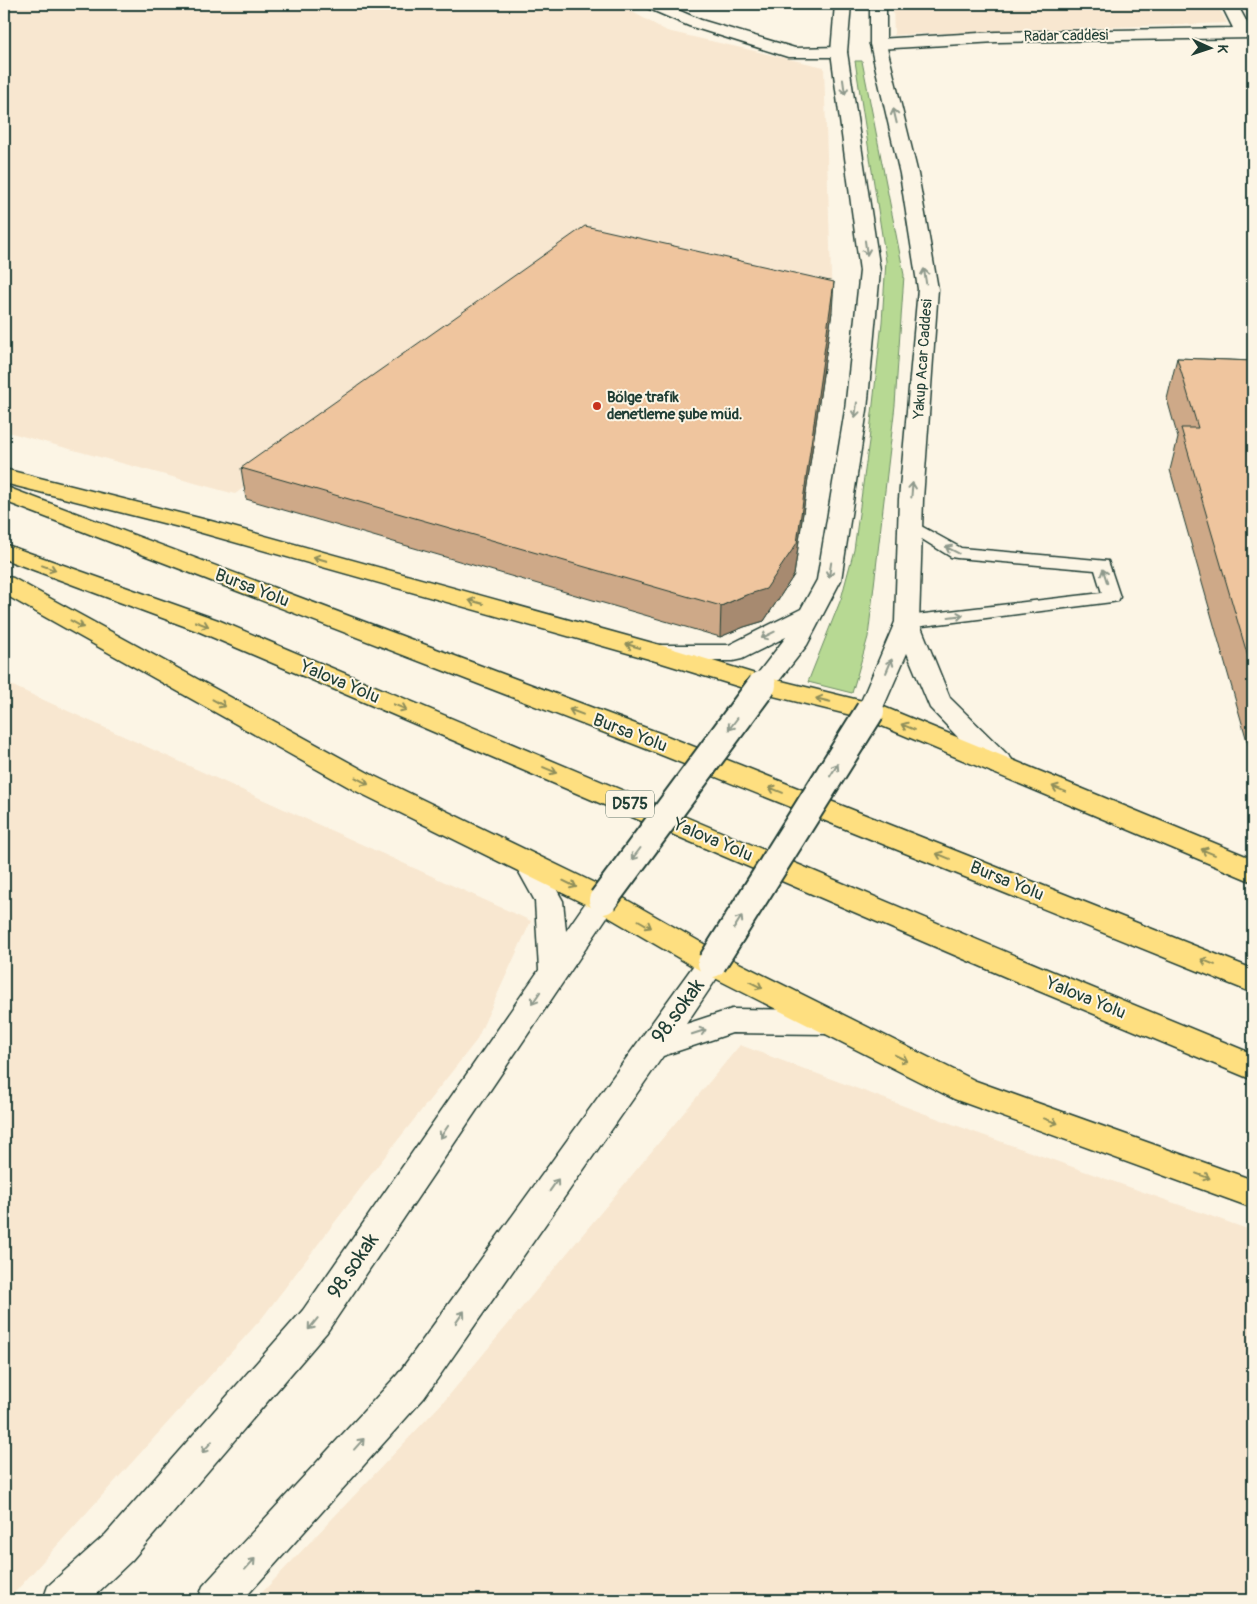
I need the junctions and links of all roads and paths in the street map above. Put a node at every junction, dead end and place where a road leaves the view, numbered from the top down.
1 (651, 4) edge
2 (843, 4) edge
3 (878, 4) edge
4 (1229, 4) edge
5 (1249, 33) edge
6 (878, 44) junction
7 (839, 52) junction
8 (4, 476) edge
9 (4, 493) edge
10 (910, 525) junction
11 (4, 551) edge
12 (4, 584) edge
13 (812, 614) junction
14 (907, 622) junction
15 (658, 653) junction
16 (762, 685) junction
17 (870, 711) junction
18 (1001, 765) junction
19 (528, 863) junction
20 (1253, 872) edge
21 (602, 900) junction
22 (712, 963) junction
23 (554, 971) junction
24 (1253, 980) edge
25 (829, 1022) junction
26 (652, 1047) junction
27 (1253, 1067) edge
28 (1253, 1194) edge
29 (62, 1600) edge
30 (217, 1600) edge

1 - 7 street
2 - 7 street
3 - 6 street, Yakup Acar Caddesi
4 - 5 street
5 - 6 street, Radar caddesi
10 -> 6 street, Yakup Acar Caddesi
7 -> 13 street
15 -> 8 highway
24 -> 9 highway, Bursa Yolu
10 - 14 street, Yakup Acar Caddesi
14 -> 10 lane
11 -> 27 highway, Yalova Yolu / D575
12 -> 19 highway
13 -> 15 street
13 - 16 street
17 -> 14 street, Yakup Acar Caddesi
14 - 18 street
15 - 16 highway
17 -> 16 highway
16 -> 21 street, 98.sokak, bridge
18 -> 17 highway
22 -> 17 street, 98.sokak, bridge
20 -> 18 highway
19 -> 21 highway
19 - 23 street
21 -> 22 highway
21 - 23 street, 98.sokak
22 -> 25 highway
22 - 26 street, 98.sokak
23 -> 29 street, 98.sokak
26 -> 25 street
25 -> 28 highway
30 -> 26 street, 98.sokak

